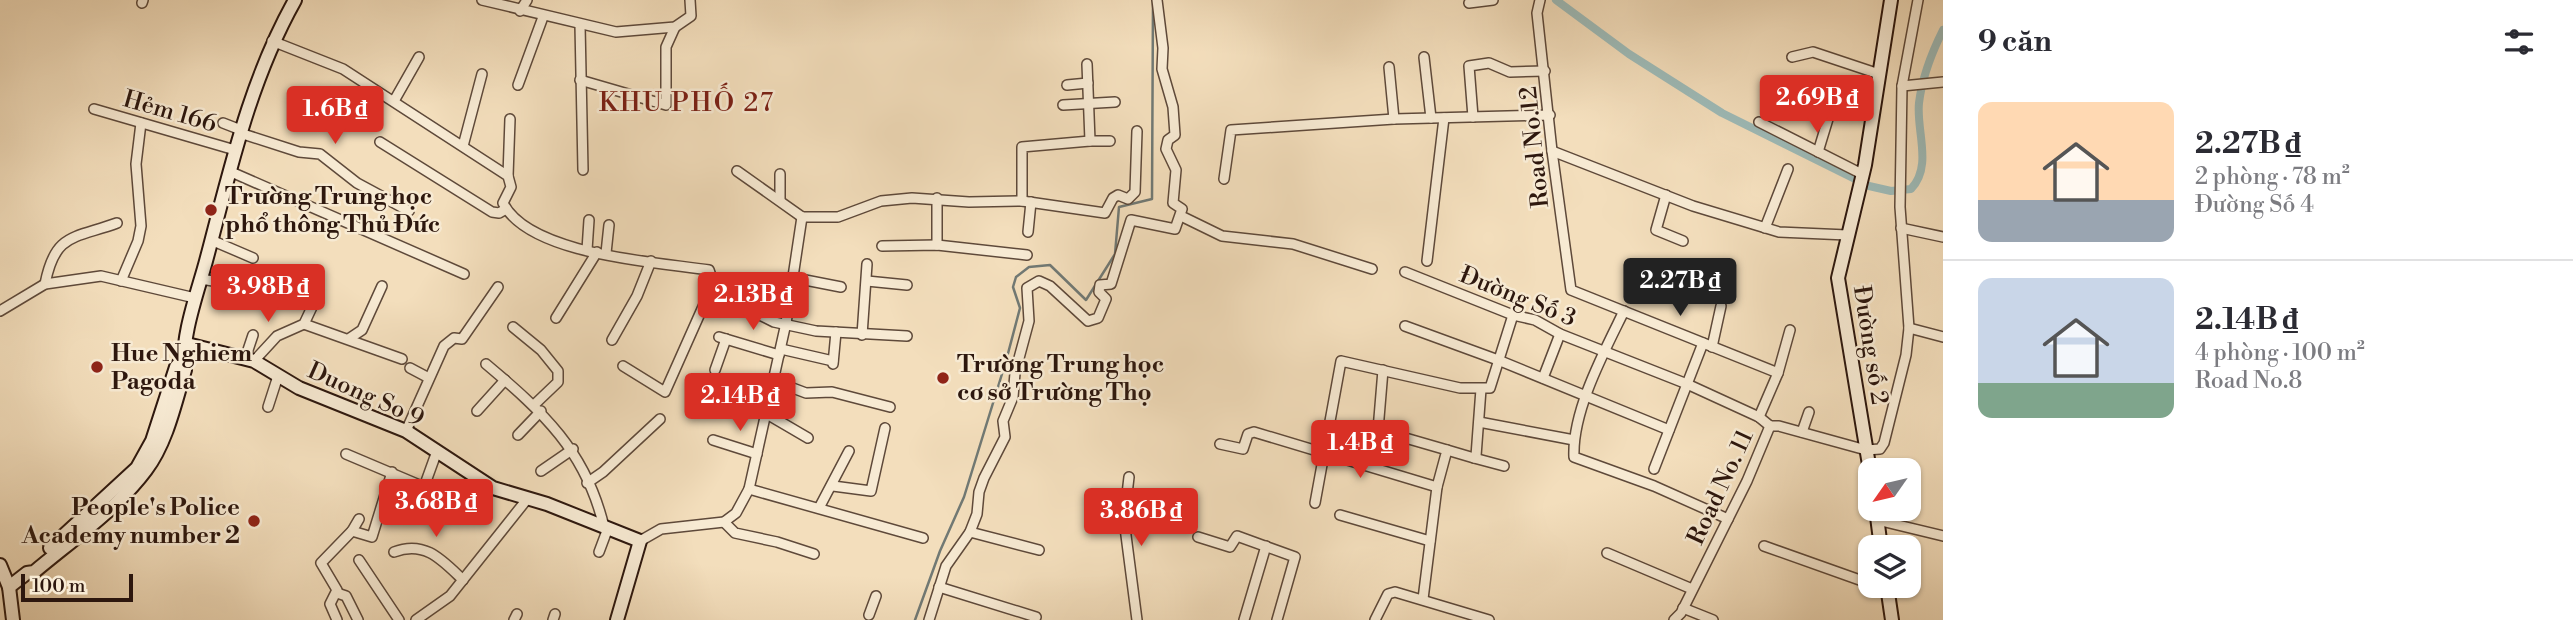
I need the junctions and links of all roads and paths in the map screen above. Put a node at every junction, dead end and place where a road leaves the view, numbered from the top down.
1 (295, 0) edge
2 (482, 0) edge
3 (527, 0) edge
4 (690, 0) edge
5 (1157, 0) edge
6 (1493, 0) edge
7 (1891, 0) edge
8 (1918, 0) edge
9 (1537, 1) edge
10 (1469, 3) dead end
11 (520, 12) junction
12 (543, 17) junction
13 (580, 25) junction
14 (675, 27) junction
15 (272, 41) junction
16 (419, 57) dead end
17 (1424, 57) dead end
18 (1793, 57) dead end
19 (1087, 64) dead end
20 (1389, 67) dead end
21 (1545, 71) junction
22 (482, 74) dead end
23 (1879, 74) junction
24 (580, 80) junction
25 (1940, 82) edge
26 (1088, 83) junction
27 (518, 85) dead end
28 (1067, 85) dead end
29 (1902, 86) junction
30 (394, 101) junction
31 (1115, 102) dead end
32 (1088, 104) junction
33 (1063, 105) dead end
34 (94, 109) dead end
35 (1550, 115) junction
36 (1473, 117) junction
37 (1431, 118) junction
38 (1444, 118) junction
39 (510, 119) dead end
40 (1394, 119) junction
41 (1828, 119) dead end
42 (1759, 122) dead end
43 (141, 123) junction
44 (223, 123) dead end
45 (1137, 131) dead end
46 (240, 132) junction
47 (1090, 141) junction
48 (1110, 141) dead end
49 (380, 142) dead end
50 (463, 146) junction
51 (235, 150) junction
52 (1552, 151) junction
53 (1818, 152) junction
54 (1788, 169) dead end
55 (583, 170) dead end
56 (229, 171) junction
57 (737, 171) dead end
58 (780, 174) dead end
59 (1862, 174) junction
60 (508, 176) junction
61 (1224, 179) dead end
62 (1666, 195) junction
63 (937, 198) junction
64 (780, 199) junction
65 (1027, 201) junction
66 (506, 209) junction
67 (409, 211) dead end
68 (1181, 216) junction
69 (802, 217) junction
70 (589, 220) dead end
71 (117, 223) dead end
72 (610, 225) dead end
73 (1765, 228) junction
74 (1901, 228) junction
75 (1028, 232) dead end
76 (1847, 235) junction
77 (1943, 237) edge
78 (211, 240) junction
79 (1684, 241) dead end
80 (937, 245) junction
81 (882, 246) dead end
82 (596, 252) junction
83 (1027, 255) dead end
84 (253, 258) dead end
85 (651, 261) junction
86 (1427, 261) dead end
87 (867, 264) dead end
88 (1372, 269) dead end
89 (1405, 272) dead end
90 (231, 274) dead end
91 (464, 274) dead end
92 (795, 278) junction
93 (201, 279) junction
94 (121, 281) junction
95 (867, 281) junction
96 (713, 282) junction
97 (45, 284) junction
98 (907, 285) dead end
99 (382, 286) dead end
100 (498, 287) dead end
101 (841, 287) dead end
102 (195, 298) junction
103 (1721, 306) dead end
104 (312, 307) dead end
105 (0, 311) edge
106 (1625, 311) junction
107 (1513, 315) junction
108 (556, 318) dead end
109 (786, 323) junction
110 (304, 324) junction
111 (1405, 326) dead end
112 (513, 327) dead end
113 (1909, 328) junction
114 (1790, 330) dead end
115 (836, 332) junction
116 (1560, 334) junction
117 (253, 335) dead end
118 (862, 335) junction
119 (907, 336) dead end
120 (1943, 337) edge
121 (350, 338) junction
122 (612, 340) dead end
123 (187, 344) junction
124 (1708, 345) junction
125 (1604, 351) junction
126 (780, 352) junction
127 (402, 359) dead end
128 (249, 360) junction
129 (1498, 360) junction
130 (486, 364) dead end
131 (623, 366) dead end
132 (410, 368) dead end
133 (715, 370) dead end
134 (1383, 370) junction
135 (1778, 373) junction
136 (278, 376) junction
137 (428, 377) junction
138 (1543, 378) junction
139 (505, 380) junction
140 (774, 381) junction
141 (1687, 384) junction
142 (1481, 389) junction
143 (1587, 396) junction
144 (268, 407) dead end
145 (538, 407) junction
146 (890, 407) dead end
147 (477, 411) dead end
148 (1809, 412) dead end
149 (767, 414) junction
150 (1759, 416) junction
151 (660, 419) dead end
152 (1479, 422) junction
153 (1770, 426) junction
154 (884, 428) dead end
155 (1378, 430) dead end
156 (1669, 430) junction
157 (406, 431) junction
158 (1802, 432) junction
159 (518, 435) dead end
160 (1402, 437) dead end
161 (808, 438) dead end
162 (713, 440) dead end
163 (1574, 440) junction
164 (1220, 444) dead end
165 (573, 449) junction
166 (1447, 450) junction
167 (1866, 450) junction
168 (849, 451) dead end
169 (437, 452) junction
170 (346, 454) dead end
171 (757, 454) junction
172 (1324, 454) junction
173 (1474, 458) junction
174 (1867, 458) edge
175 (1504, 466) dead end
176 (1654, 469) dead end
177 (541, 471) dead end
178 (392, 472) junction
179 (1129, 477) dead end
180 (587, 483) junction
181 (833, 486) junction
182 (1437, 488) junction
183 (749, 489) junction
184 (528, 498) junction
185 (1315, 503) dead end
186 (819, 508) junction
187 (1340, 515) dead end
188 (359, 519) dead end
189 (1728, 519) junction
190 (724, 522) junction
191 (1900, 522) edge
192 (606, 527) junction
193 (352, 531) junction
194 (970, 532) junction
195 (1943, 536) edge
196 (1198, 537) dead end
197 (923, 538) dead end
198 (640, 541) junction
199 (1430, 541) junction
200 (1266, 546) junction
201 (1764, 546) dead end
202 (1039, 550) dead end
203 (394, 552) dead end
204 (599, 552) dead end
205 (1607, 553) dead end
206 (814, 554) dead end
207 (359, 560) dead end
208 (0, 565) edge
209 (1858, 579) edge
210 (463, 580) junction
211 (9, 587) junction
212 (939, 587) junction
213 (1692, 589) junction
214 (337, 593) junction
215 (876, 596) dead end
216 (1423, 598) junction
217 (1886, 598) edge
218 (1683, 608) junction
219 (869, 615) dead end
220 (1036, 617) dead end
221 (619, 619) edge
222 (13, 620) edge
223 (337, 620) edge
224 (358, 620) edge
225 (398, 620) edge
226 (416, 620) edge
227 (929, 620) edge
228 (1137, 620) edge
229 (1244, 620) edge
230 (1277, 620) edge
231 (1375, 620) edge
232 (1489, 620) edge
233 (1674, 620) edge
234 (1713, 620) edge
235 (1892, 620) edge

1 - 15 street
2 - 11 street
3 - 11 street
4 - 14 street
5 - 68 street
6 - 10 street
7 - 23 street, Đường số 2
8 - 29 street
9 - 21 street, Road No.12
11 - 12 street
12 - 13 street
12 - 27 street
13 - 14 street
13 - 24 street
14 - 24 street
15 - 30 street
15 - 46 street
16 - 30 street
17 - 37 street
18 - 23 street
19 - 26 street
20 - 40 street
21 - 35 street, Road No.12
21 - 36 street
22 - 50 street
23 - 59 street, Đường số 2
24 - 55 street
25 - 29 street
26 - 28 street
26 - 32 street
29 - 74 street
30 - 50 street
31 - 32 street
32 - 33 street
32 - 47 street
34 - 43 street, Hẻm 166
35 - 36 street
35 - 52 street, Road No.12
36 - 38 street
37 - 38 street
37 - 40 street
38 - 86 street
39 - 60 street
40 - 61 street
41 - 53 street
42 - 53 street
43 - 51 street, Hẻm 166
43 - 94 street
44 - 46 street
45 - 65 street
46 - 51 street
46 - 67 street
47 - 48 street
47 - 65 street
49 - 66 street
50 - 60 street
51 - 56 street
52 - 62 street
52 - 106 street, Road No.12
53 - 59 street
54 - 73 street
56 - 78 street
56 - 91 street
57 - 64 street
58 - 64 street
59 - 76 street, Đường số 2
60 - 66 street
62 - 73 street
62 - 79 street
63 - 65 street
63 - 69 street
63 - 80 street
64 - 69 street
65 - 75 street
66 - 82 street
68 - 88 street
68 - 194 street
69 - 92 street
70 - 82 street
71 - 97 street
72 - 82 street
73 - 76 street
74 - 77 street
74 - 113 street
76 - 167 street, Đường số 2
78 - 84 street
78 - 93 street
80 - 81 street
80 - 83 street
82 - 85 street
82 - 108 street
85 - 96 street
85 - 122 street
87 - 95 street
89 - 107 street, Đường Số 3
90 - 93 street
92 - 101 street
92 - 109 street
93 - 102 street
94 - 97 street
94 - 102 street
95 - 98 street
95 - 118 street
96 - 109 street
96 - 131 street
97 - 105 street
99 - 121 street
100 - 137 street
102 - 123 street
103 - 124 street
104 - 110 street
106 - 124 street
106 - 125 street
107 - 116 street, Đường Số 3
107 - 129 street
109 - 115 street
109 - 126 street
110 - 121 street
110 - 128 street
111 - 129 street
112 - 145 street
113 - 120 street
113 - 167 street
114 - 135 street
115 - 118 street
115 - 126 street
116 - 125 street, Đường Số 3
116 - 138 street
117 - 128 street
118 - 119 street
121 - 127 street
123 - 128 street, Duong So 9
123 - 211 street
124 - 135 street
124 - 141 street
125 - 141 street, Đường Số 3
125 - 143 street
126 - 133 street
126 - 140 street
128 - 136 street, Duong So 9
129 - 138 street
129 - 142 street
130 - 139 street
132 - 137 street
134 - 142 street
134 - 155 street
134 - 172 street
135 - 150 street
136 - 144 street
136 - 157 street, Duong So 9
137 - 157 street
138 - 143 street
139 - 145 street
139 - 147 street
140 - 146 street
140 - 149 street
141 - 150 street, Đường Số 3
141 - 156 street
142 - 152 street
143 - 156 street
143 - 163 street
145 - 159 street
145 - 165 street
148 - 158 street
149 - 161 street
149 - 171 street
150 - 153 street, Đường Số 3
151 - 180 street
152 - 163 street
152 - 173 street
153 - 158 street, Road No. 11
153 - 189 street, Road No. 11
154 - 181 street
156 - 176 street
157 - 169 street, Duong So 9
158 - 167 street, Road No. 11
160 - 166 street
162 - 171 street
163 - 189 street
164 - 172 street
165 - 177 street
165 - 180 street
166 - 173 street
166 - 182 street
167 - 174 street
168 - 181 street
169 - 178 street
169 - 184 street, Duong So 9
170 - 178 street
171 - 183 street
172 - 182 street
172 - 185 street
173 - 175 street
178 - 193 street
179 - 228 street
180 - 192 street
181 - 186 street
182 - 199 street
183 - 186 street
183 - 190 street
184 - 192 street, Duong So 9
184 - 210 street
186 - 197 street
187 - 199 street
188 - 193 street
189 - 213 street, Road No. 11
190 - 198 street
190 - 206 street
191 - 195 street
192 - 198 street, Duong So 9
192 - 204 street
193 - 214 street
194 - 202 street
194 - 212 street
196 - 200 street
198 - 221 street
199 - 216 street
200 - 229 street
200 - 230 street
201 - 209 street
203 - 210 street
205 - 213 street
207 - 225 street
208 - 211 street
210 - 226 street
211 - 222 street
212 - 220 street
212 - 227 street
213 - 218 street, Road No. 11
214 - 223 street
214 - 224 street
215 - 219 street
216 - 231 street
216 - 232 street
217 - 235 street
218 - 233 street, Road No. 11
218 - 234 street

